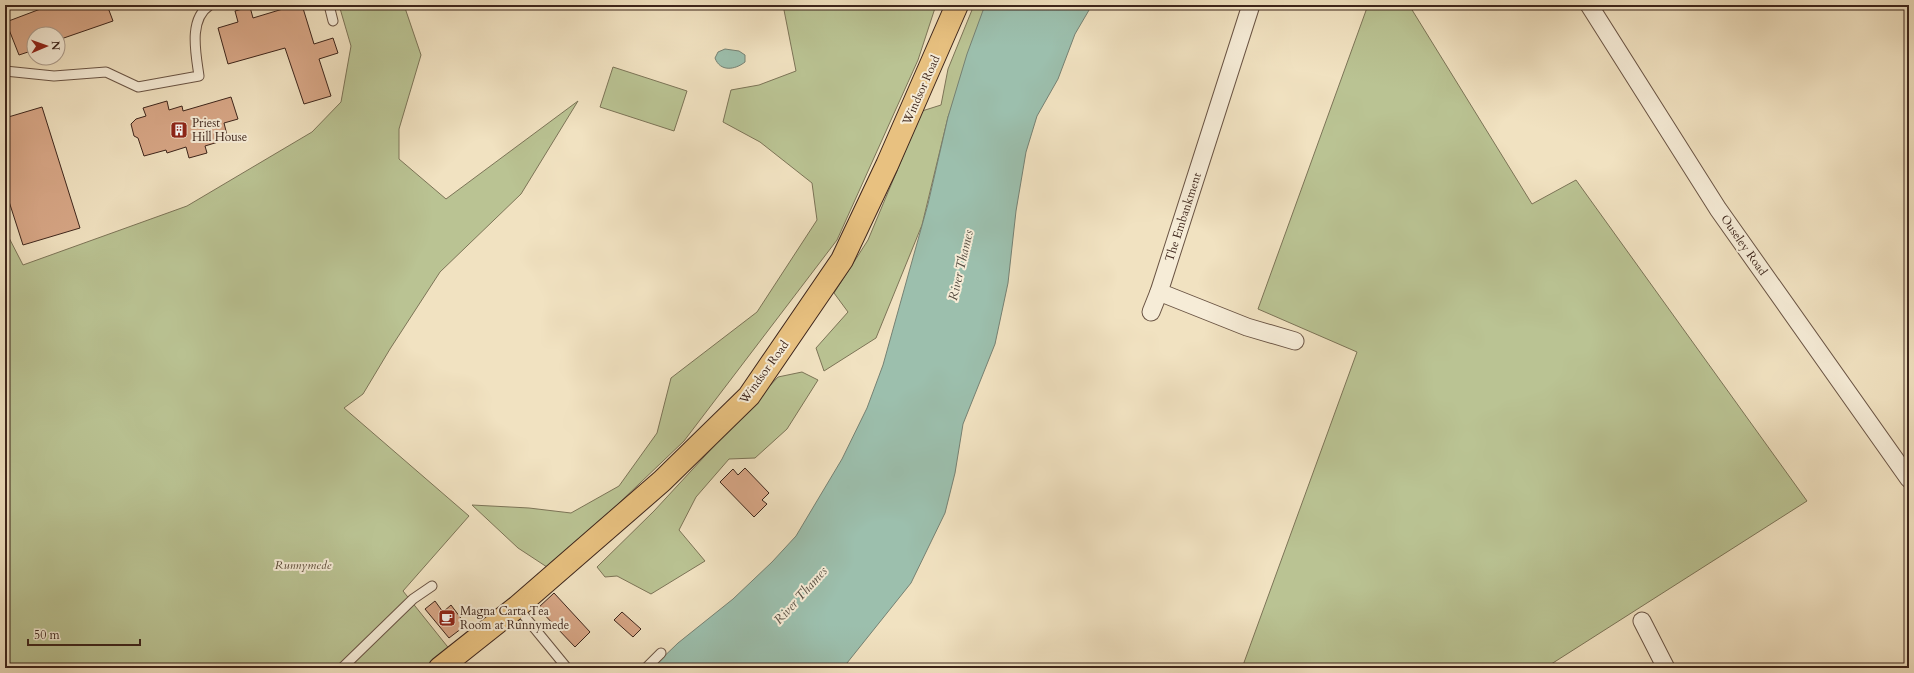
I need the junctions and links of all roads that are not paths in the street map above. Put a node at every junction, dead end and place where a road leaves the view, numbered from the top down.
1 (210, 5) edge
2 (329, 5) edge
3 (957, 5) edge
4 (1251, 5) edge
5 (1589, 5) edge
6 (333, 21) dead end
7 (5, 71) edge
8 (1159, 292) junction
9 (1151, 312) dead end
10 (1295, 341) dead end
11 (1909, 479) edge
12 (432, 586) dead end
13 (518, 606) junction
14 (1642, 621) dead end
15 (661, 653) dead end
16 (342, 668) edge
17 (440, 668) edge
18 (567, 668) edge
19 (646, 668) edge
20 (1666, 668) edge

1 - 7 lane
2 - 6 lane
3 - 13 main road, Windsor Road
4 - 8 street, The Embankment
5 - 11 street, Ouseley Road
8 - 9 street, The Embankment
8 - 10 street
12 - 16 lane
13 - 17 main road, Windsor Road
13 - 18 lane
14 - 20 street
15 - 19 lane

